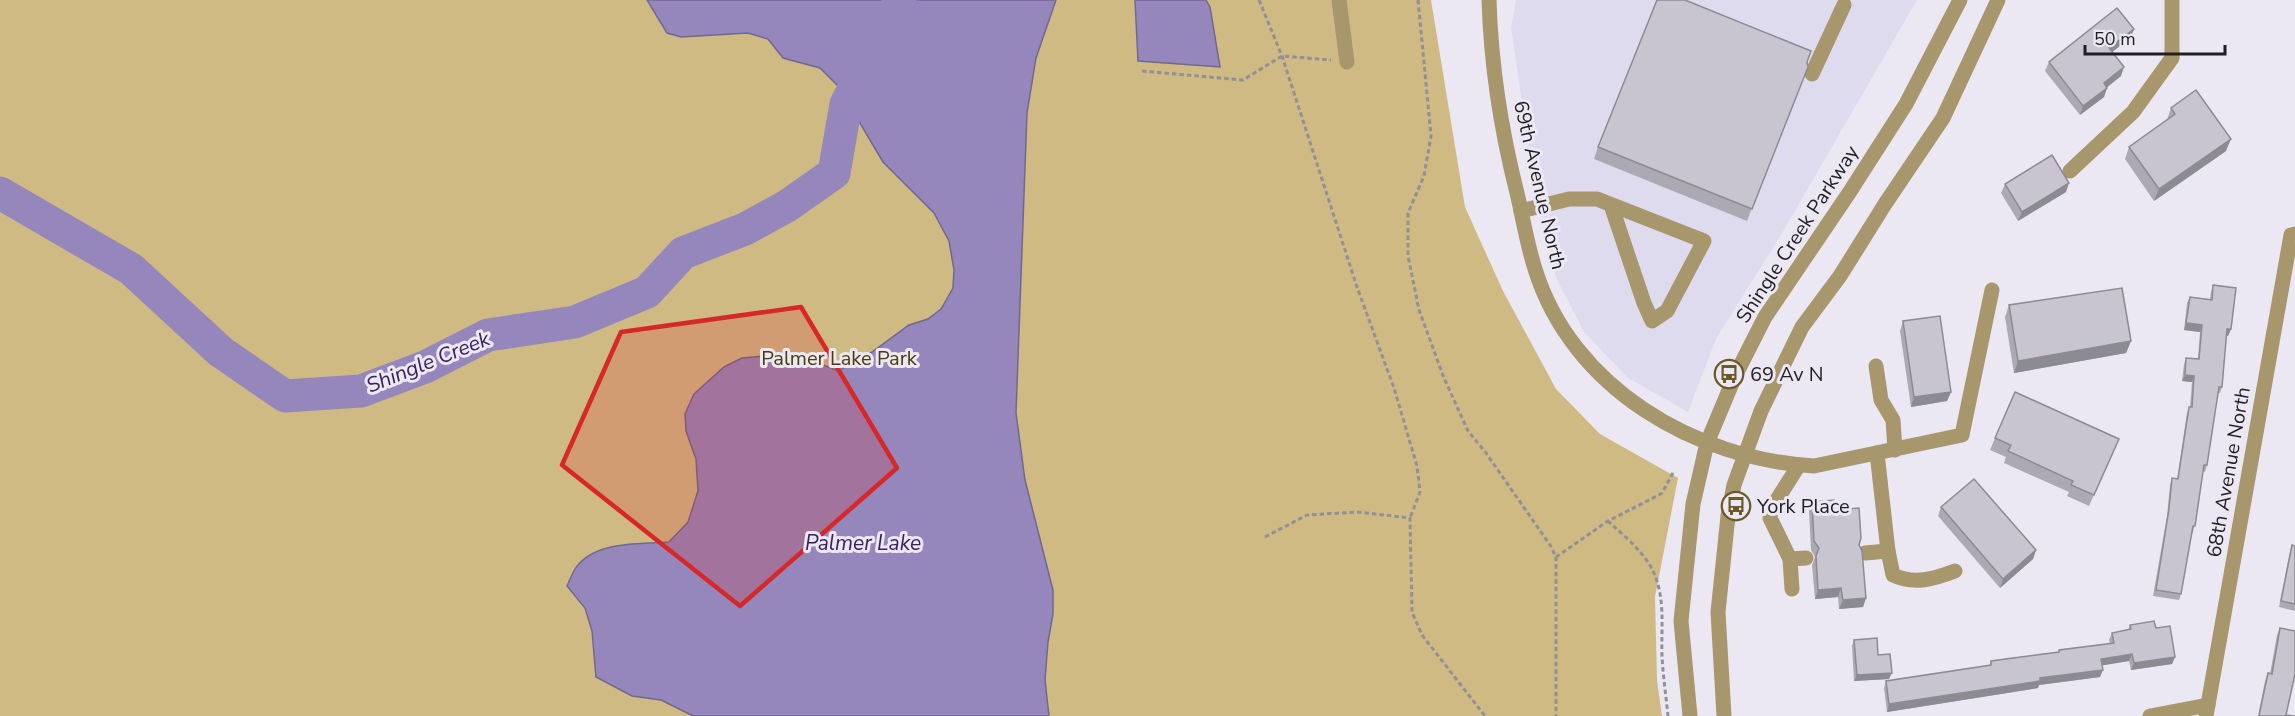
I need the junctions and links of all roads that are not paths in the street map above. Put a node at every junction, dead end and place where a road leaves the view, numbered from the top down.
1 (1339, 0) edge
2 (1489, 0) edge
3 (1960, 0) edge
4 (1998, 0) edge
5 (2172, 0) edge
6 (1842, 2) edge
7 (1347, 62) road end
8 (1812, 74) dead end
9 (2070, 171) dead end
10 (1611, 205) junction
11 (1521, 211) junction
12 (2293, 234) edge
13 (1992, 290) dead end
14 (1876, 366) dead end
15 (1707, 444) junction
16 (1895, 450) junction
17 (1877, 453) junction
18 (1744, 456) junction
19 (1799, 465) junction
20 (1888, 551) junction
21 (1865, 553) edge
22 (1806, 558) dead end
23 (1790, 559) junction
24 (1955, 571) dead end
25 (1792, 589) dead end
26 (2207, 711) edge
27 (1690, 716) edge
28 (1724, 716) edge
29 (2150, 716) edge

1 - 7 street
2 - 11 street, 69th Avenue North
3 - 15 street, Shingle Creek Parkway
4 - 18 street
5 - 9 street
6 - 8 street
10 - 10 street
10 - 11 street
11 - 15 street, 69th Avenue North
12 - 26 street, 68th Avenue North
13 - 16 street, 69th Avenue North
14 - 16 street
15 - 18 street, 69th Avenue North
15 - 27 street, Shingle Creek Parkway
16 - 17 street, 69th Avenue North
17 - 19 street, 69th Avenue North
17 - 20 street
18 - 19 street, 69th Avenue North
18 - 28 street
19 - 23 street
20 - 21 street
20 - 24 street
22 - 23 street
23 - 25 street
26 - 29 street

